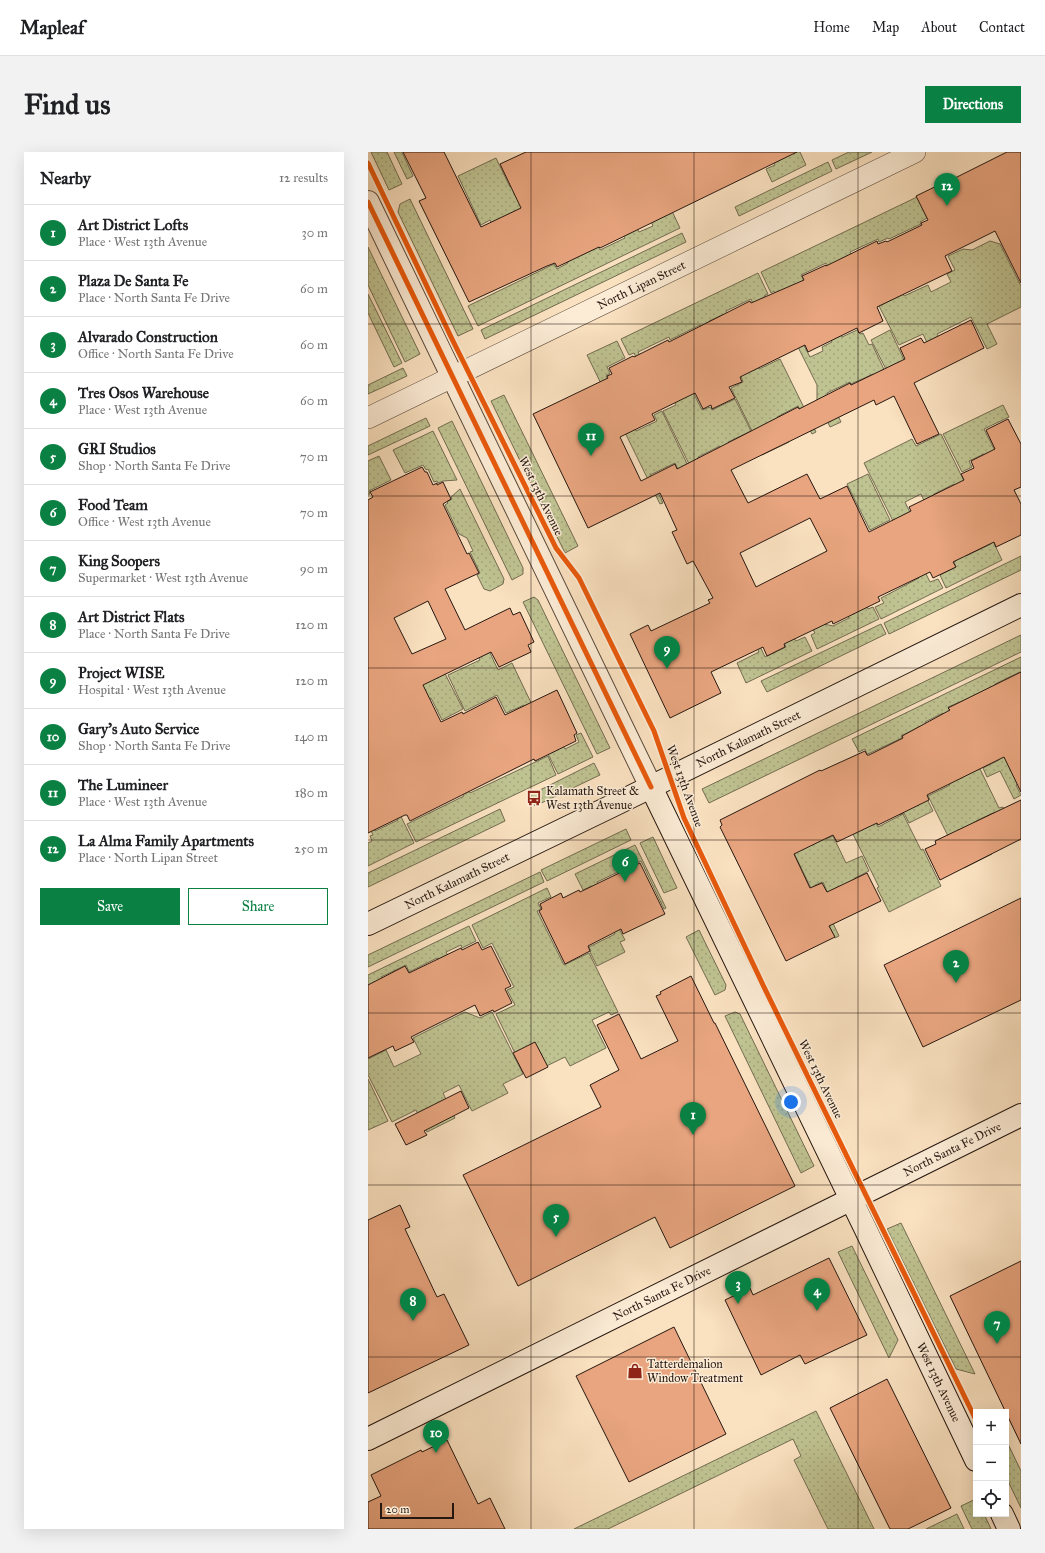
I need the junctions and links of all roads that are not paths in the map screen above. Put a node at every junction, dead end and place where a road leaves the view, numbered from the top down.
1 (915, 152) edge
2 (368, 202) edge
3 (452, 377) junction
4 (368, 418) edge
5 (1021, 606) edge
6 (651, 787) junction
7 (368, 924) edge
8 (1021, 1115) edge
9 (851, 1199) junction
10 (368, 1439) edge
11 (973, 1454) edge
12 (1003, 1517) edge
13 (1009, 1529) edge

1 - 3 street, North Lipan Street
2 - 3 main road, West 13th Avenue
3 - 4 street, North Lipan Street
3 - 6 main road, West 13th Avenue
5 - 6 main road, North Kalamath Street
6 - 7 main road, North Kalamath Street
6 - 9 main road, West 13th Avenue
8 - 9 main road, North Santa Fe Drive
9 - 10 main road, North Santa Fe Drive
9 - 11 main road, West 13th Avenue
12 - 13 main road

